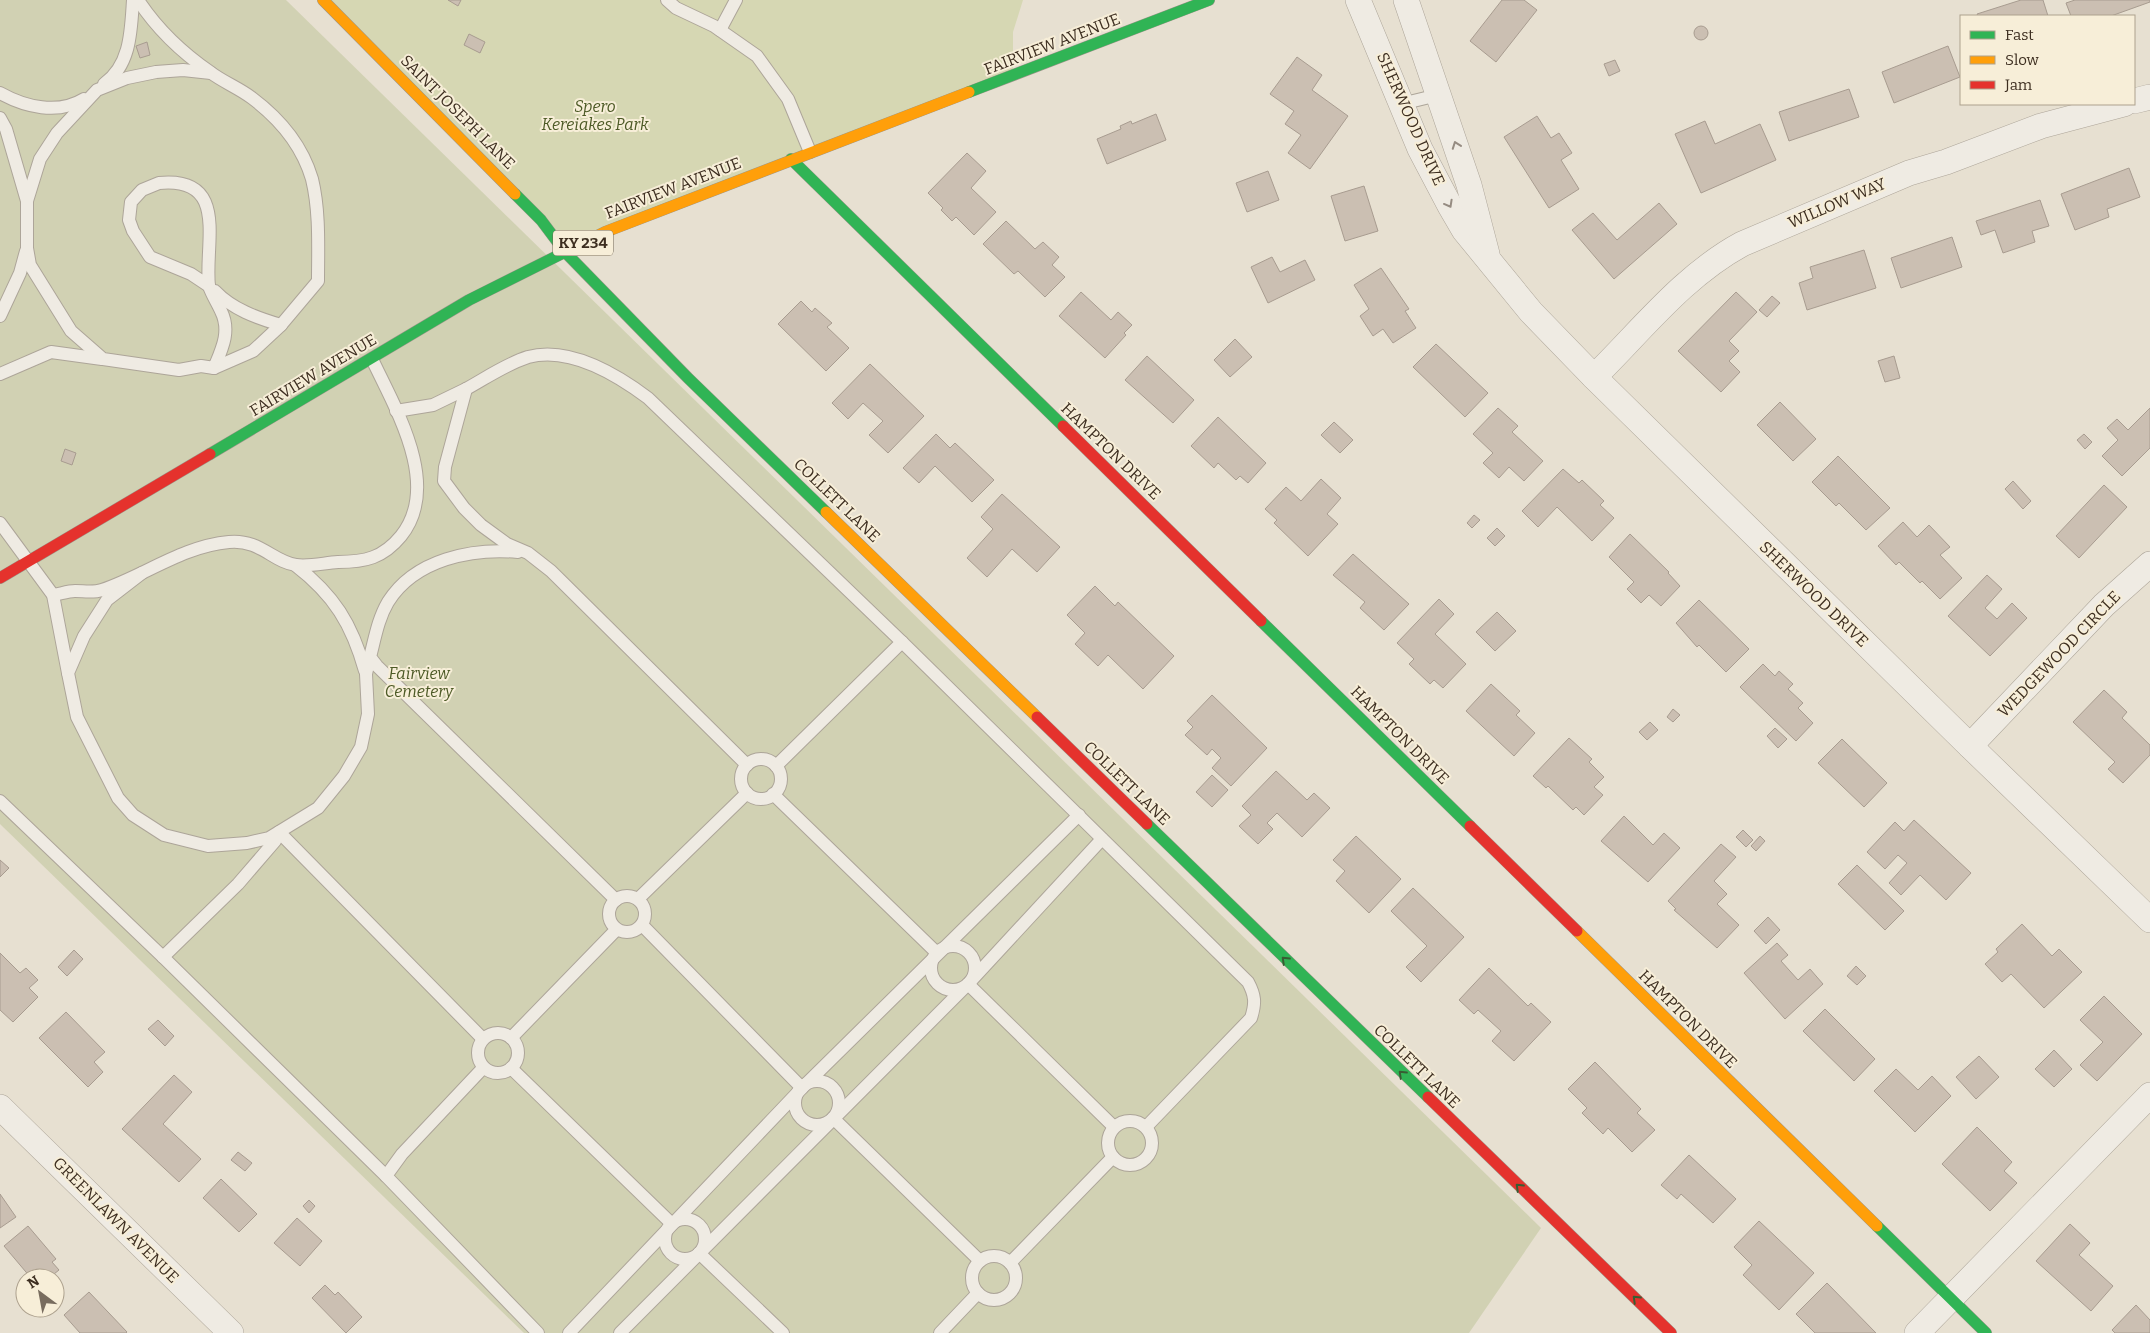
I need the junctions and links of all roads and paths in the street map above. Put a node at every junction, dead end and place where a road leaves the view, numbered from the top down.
1 (133, 0) edge
2 (138, 0) edge
3 (323, 0) edge
4 (667, 0) edge
5 (736, 0) edge
6 (1209, 0) edge
7 (1358, 0) edge
8 (1406, 0) edge
9 (720, 30) junction
10 (211, 73) junction
11 (97, 90) junction
12 (0, 93) edge
13 (1438, 95) junction
14 (2150, 97) edge
15 (2135, 101) edge
16 (1401, 104) junction
17 (2120, 105) edge
18 (0, 118) edge
19 (810, 152) junction
20 (791, 160) junction
21 (26, 201) junction
22 (27, 248) junction
23 (565, 252) junction
24 (1488, 259) junction
25 (209, 286) junction
26 (0, 316) edge
27 (281, 325) junction
28 (103, 359) junction
29 (372, 359) junction
30 (214, 368) junction
31 (0, 374) edge
32 (1594, 377) junction
33 (466, 389) junction
34 (396, 411) junction
35 (0, 523) edge
36 (528, 554) junction
37 (27, 562) junction
38 (2150, 564) edge
39 (295, 565) junction
40 (142, 573) junction
41 (0, 578) edge
42 (53, 595) junction
43 (902, 642) junction
44 (370, 657) junction
45 (68, 673) junction
46 (366, 674) junction
47 (1970, 746) junction
48 (747, 765) junction
49 (776, 766) junction
50 (747, 793) junction
51 (773, 794) junction
52 (0, 801) edge
53 (1079, 815) junction
54 (279, 832) junction
55 (1102, 839) junction
56 (638, 899) junction
57 (616, 900) junction
58 (2150, 920) edge
59 (642, 925) junction
60 (616, 930) junction
61 (937, 953) junction
62 (163, 957) junction
63 (968, 984) junction
64 (511, 1038) junction
65 (483, 1040) junction
66 (483, 1068) junction
67 (511, 1068) junction
68 (802, 1088) junction
69 (2150, 1095) edge
70 (0, 1107) edge
71 (833, 1118) junction
72 (1114, 1127) junction
73 (1146, 1127) junction
74 (1113, 1158) junction
75 (386, 1176) junction
76 (672, 1224) junction
77 (699, 1253) junction
78 (980, 1261) junction
79 (1010, 1263) junction
80 (978, 1293) junction
81 (1950, 1299) junction
82 (223, 1330) edge
83 (538, 1333) edge
84 (568, 1333) edge
85 (620, 1333) edge
86 (783, 1333) edge
87 (940, 1333) edge
88 (1671, 1333) edge
89 (1917, 1333) edge
90 (1986, 1333) edge

1 - 11 lane
2 - 10 lane
3 - 23 street, SAINT JOSEPH LANE
4 - 9 lane
5 - 9 lane
6 - 19 street, FAIRVIEW AVENUE / KY 234
7 - 16 street, SHERWOOD DRIVE
8 - 13 street, SHERWOOD DRIVE
9 - 19 lane
10 - 11 lane
10 - 27 lane
11 - 12 lane
11 - 21 lane
13 - 16 lane
24 -> 13 street, SHERWOOD DRIVE
14 - 15 street
16 -> 24 street, SHERWOOD DRIVE
17 - 32 street, WILLOW WAY
18 - 21 lane
19 - 20 street, FAIRVIEW AVENUE / KY 234
20 - 23 street, FAIRVIEW AVENUE / KY 234
20 - 81 street, HAMPTON DRIVE
21 - 22 lane
22 - 26 lane
22 - 28 lane
23 - 29 street, FAIRVIEW AVENUE / KY 234
88 -> 23 street, COLLETT LANE
24 - 32 street, SHERWOOD DRIVE
25 - 25 lane
25 - 27 lane
25 - 30 lane
27 - 30 lane
28 - 30 lane
28 - 31 lane
29 - 34 lane
29 - 37 street, FAIRVIEW AVENUE / KY 234
32 - 47 street, SHERWOOD DRIVE
33 - 34 lane
33 - 36 lane
33 - 43 lane
34 - 39 lane
35 - 37 lane
36 - 44 lane
36 - 48 lane
37 - 41 street, FAIRVIEW AVENUE / KY 234
37 - 42 lane
38 - 47 street, WEDGEWOOD CIRCLE
39 - 40 lane
39 - 46 lane
40 - 42 lane
40 - 45 lane
42 - 45 lane
43 - 49 lane
43 - 53 lane
44 - 46 lane
44 - 57 lane
45 - 54 lane
46 - 54 lane
47 - 58 street, SHERWOOD DRIVE
48 - 49 lane
48 - 50 lane
49 - 51 lane
50 - 51 lane
50 - 56 lane
51 - 61 lane
52 - 62 lane
53 - 55 lane
53 - 61 lane
54 - 62 lane
54 - 65 lane
55 - 63 lane
55 - 73 lane
56 - 57 lane
56 - 59 lane
57 - 60 lane
59 - 60 lane
59 - 68 lane
60 - 64 lane
61 - 63 lane
61 - 63 lane
61 - 68 lane
62 - 75 lane
63 - 71 lane
63 - 72 lane
64 - 65 lane
64 - 67 lane
65 - 66 lane
66 - 67 lane
66 - 75 lane
67 - 76 lane
68 - 71 lane
68 - 71 lane
68 - 76 lane
69 - 81 street
70 - 82 street, GREENLAWN AVENUE
71 - 77 lane
71 - 78 lane
72 - 73 lane
72 - 74 lane
73 - 74 lane
74 - 79 lane
75 - 83 lane
76 - 77 lane
76 - 77 lane
76 - 84 lane
77 - 85 lane
77 - 86 lane
78 - 79 lane
78 - 80 lane
79 - 80 lane
80 - 87 lane
81 - 89 street
81 - 90 street, HAMPTON DRIVE

